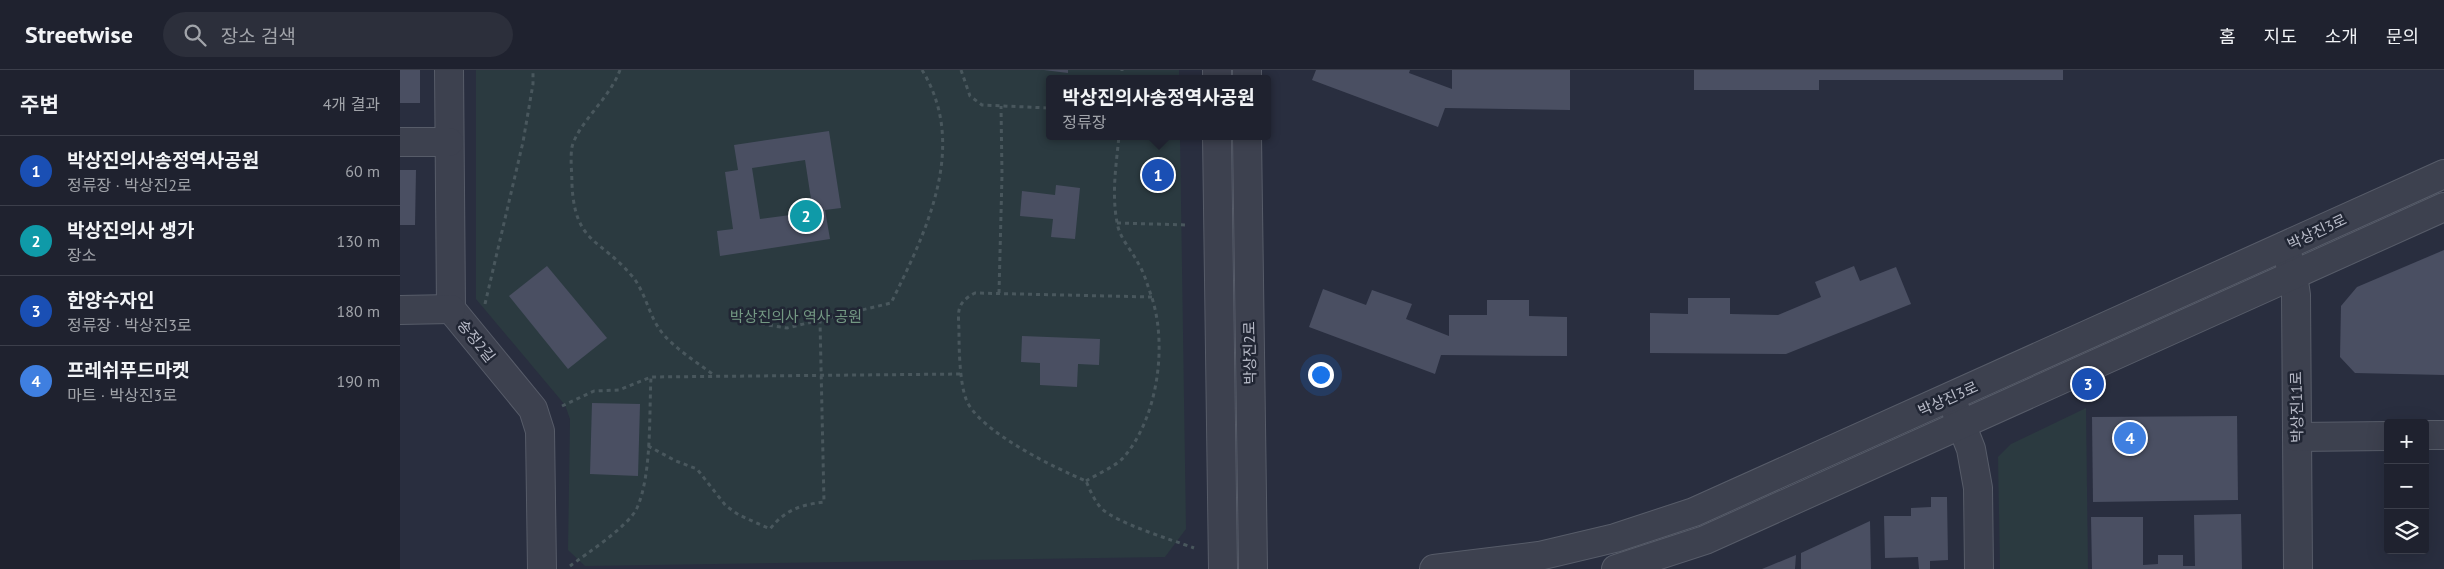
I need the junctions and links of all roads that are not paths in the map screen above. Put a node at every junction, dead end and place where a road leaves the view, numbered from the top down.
1 (449, 70) edge
2 (1217, 140) edge
3 (1247, 140) edge
4 (400, 142) edge
5 (450, 142) junction
6 (2444, 174) edge
7 (2444, 207) edge
8 (2285, 246) junction
9 (2293, 275) junction
10 (451, 309) junction
11 (400, 310) edge
12 (1951, 398) junction
13 (1963, 425) junction
14 (2429, 435) edge
15 (2444, 435) edge
16 (2297, 436) junction
17 (2384, 436) edge
18 (1540, 562) edge
19 (542, 569) edge
20 (1223, 569) edge
21 (1253, 569) edge
22 (1434, 569) edge
23 (1616, 569) edge
24 (1979, 569) edge
25 (2298, 569) edge

1 - 5 street, 송정2길
2 - 20 street, 박상진2로
3 - 21 street, 박상진2로
4 - 5 street
5 - 10 street, 송정2길
6 - 8 street, 박상진3로
7 - 9 street, 박상진3로
8 - 9 street, 박상진11로
8 - 12 street, 박상진3로
9 - 13 street, 박상진3로
9 - 16 street, 박상진11로
10 - 11 street
10 - 19 street, 송정2길
12 - 13 street
12 - 18 street, 박상진3로
13 - 23 street, 박상진3로
13 - 24 street
14 - 15 street
16 - 17 street
16 - 25 street, 박상진11로
18 - 22 street, 박상진3로

